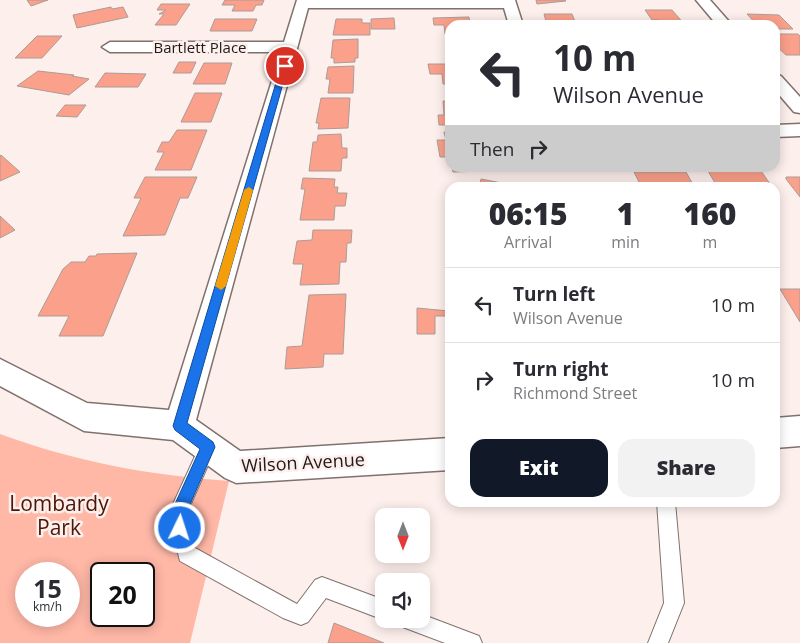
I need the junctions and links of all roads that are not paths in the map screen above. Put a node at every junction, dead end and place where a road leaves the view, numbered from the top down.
1 (702, 0) edge
2 (304, 2) edge
3 (508, 2) edge
4 (514, 20) edge
5 (720, 20) edge
6 (110, 48) dead end
7 (290, 48) junction
8 (780, 86) edge
9 (800, 108) edge
10 (800, 130) edge
11 (780, 131) edge
12 (0, 372) edge
13 (179, 426) junction
14 (800, 431) edge
15 (780, 433) edge
16 (208, 447) junction
17 (445, 454) edge
18 (666, 507) edge
19 (375, 607) edge
20 (430, 627) edge
21 (472, 643) edge
22 (658, 643) edge

1 - 5 street
2 - 3 street
2 - 7 street
3 - 4 street
6 - 7 street, Bartlett Place
7 - 13 street
8 - 9 street
10 - 11 street
12 - 13 street
13 - 16 street, Wilson Avenue
14 - 15 street
16 - 17 street, Wilson Avenue
16 - 19 lane
18 - 22 lane
20 - 21 lane

